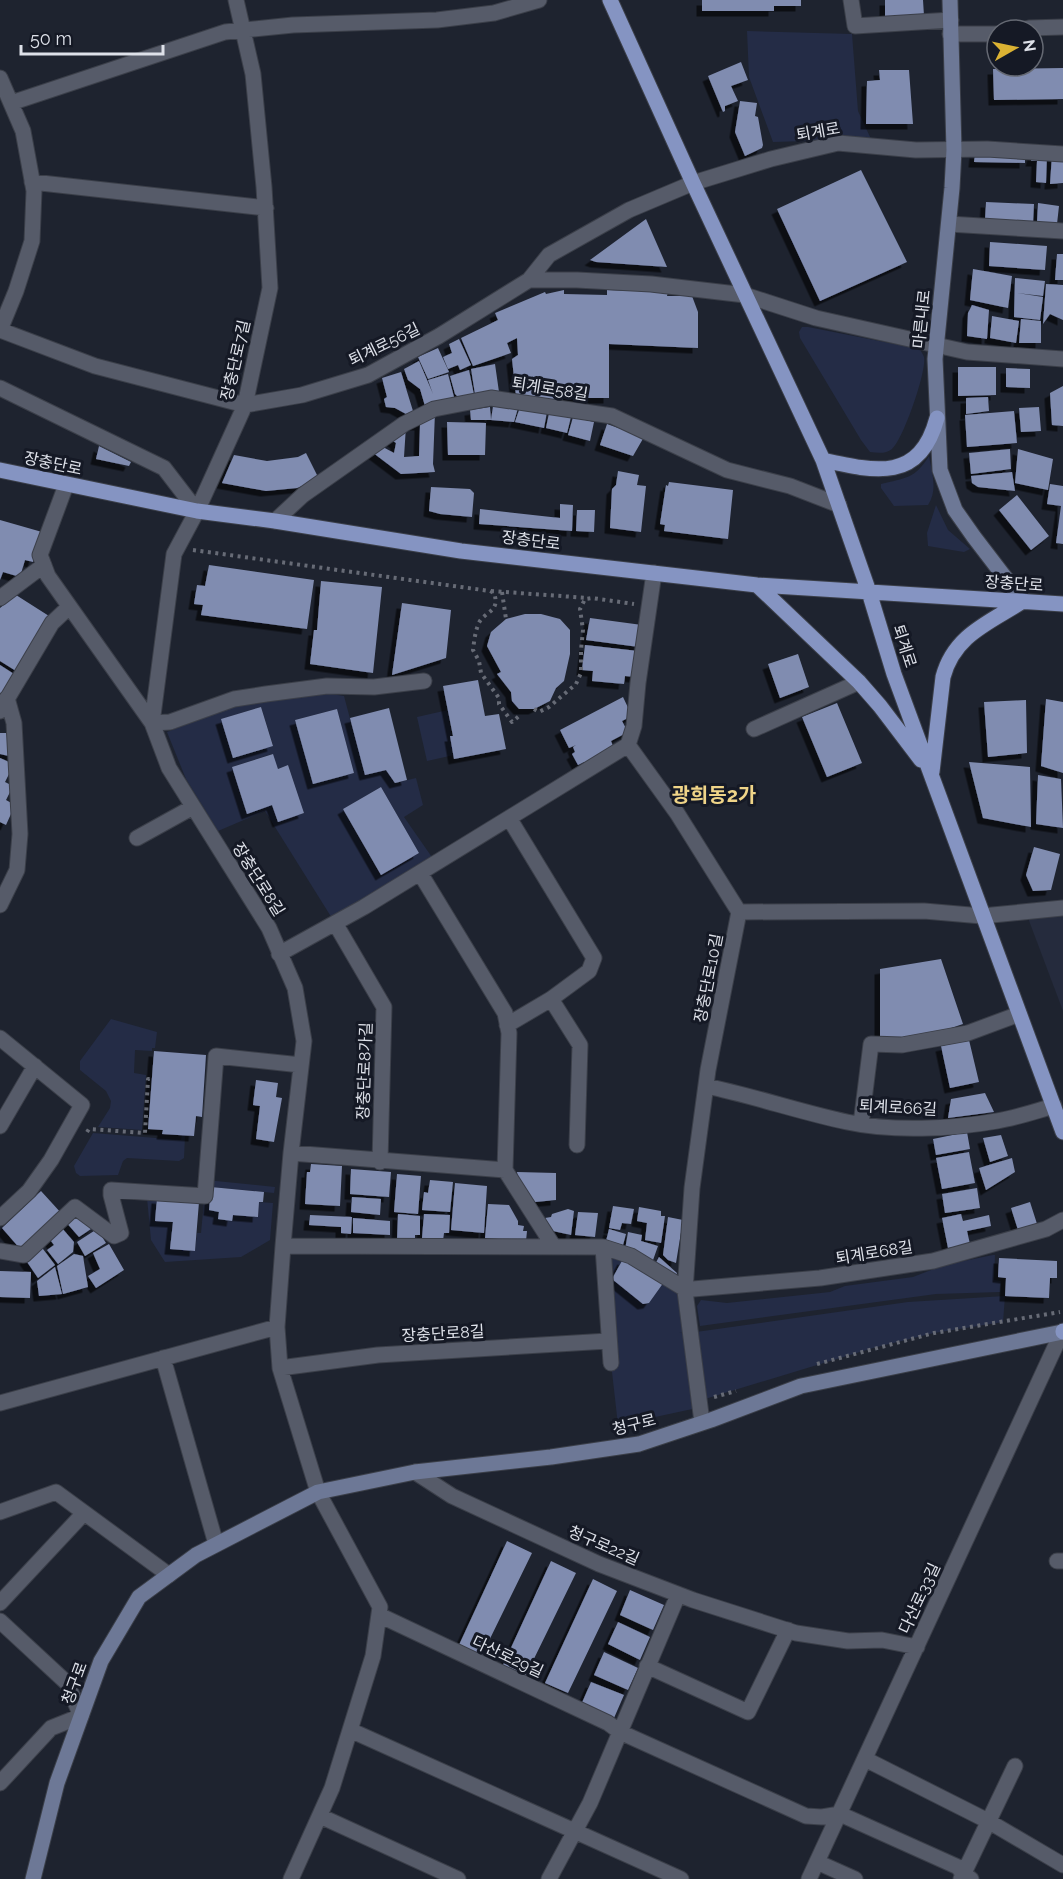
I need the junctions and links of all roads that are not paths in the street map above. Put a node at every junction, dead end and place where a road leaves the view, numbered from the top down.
1 (236, 0) edge
2 (539, 0) edge
3 (610, 0) edge
4 (851, 0) edge
5 (950, 0) edge
6 (951, 27) junction
7 (1063, 27) edge
8 (1045, 28) edge
9 (243, 30) junction
10 (985, 32) edge
11 (0, 78) edge
12 (11, 104) junction
13 (954, 150) junction
14 (1063, 154) edge
15 (32, 182) junction
16 (693, 183) junction
17 (266, 208) junction
18 (949, 224) junction
19 (1063, 231) edge
20 (529, 280) junction
21 (745, 295) junction
22 (0, 330) edge
23 (936, 345) junction
24 (1063, 359) edge
25 (0, 388) edge
26 (245, 405) junction
27 (938, 418) junction
28 (823, 460) junction
29 (0, 470) edge
30 (66, 485) junction
31 (839, 505) junction
32 (197, 511) junction
33 (275, 521) junction
34 (44, 565) junction
35 (654, 573) junction
36 (757, 585) junction
37 (869, 592) junction
38 (0, 598) edge
39 (1023, 601) junction
40 (1063, 604) edge
41 (69, 607) junction
42 (424, 681) dead end
43 (859, 682) junction
44 (4, 704) edge
45 (152, 723) junction
46 (754, 729) dead end
47 (628, 745) junction
48 (932, 775) junction
49 (193, 807) junction
50 (509, 818) junction
51 (137, 838) dead end
52 (420, 873) junction
53 (0, 905) edge
54 (1063, 908) edge
55 (739, 912) junction
56 (982, 916) junction
57 (335, 923) junction
58 (279, 954) junction
59 (551, 999) junction
60 (1019, 1014) junction
61 (507, 1025) junction
62 (0, 1038) edge
63 (301, 1065) junction
64 (35, 1066) junction
65 (706, 1086) junction
66 (1054, 1106) junction
67 (861, 1124) junction
68 (0, 1126) edge
69 (1063, 1132) edge
70 (577, 1145) dead end
71 (291, 1153) junction
72 (380, 1162) junction
73 (506, 1170) junction
74 (0, 1218) edge
75 (1063, 1220) edge
76 (283, 1246) junction
77 (554, 1247) junction
78 (603, 1247) junction
79 (0, 1251) edge
80 (685, 1289) junction
81 (277, 1327) junction
82 (1063, 1332) edge
83 (608, 1341) junction
84 (163, 1358) junction
85 (611, 1363) dead end
86 (280, 1368) junction
87 (0, 1403) edge
88 (702, 1422) junction
89 (415, 1472) junction
90 (318, 1492) junction
91 (0, 1512) edge
92 (84, 1513) junction
93 (216, 1544) junction
94 (169, 1575) junction
95 (678, 1595) junction
96 (0, 1603) edge
97 (379, 1615) junction
98 (0, 1621) edge
99 (788, 1630) junction
100 (917, 1647) junction
101 (647, 1666) junction
102 (81, 1716) junction
103 (350, 1730) junction
104 (620, 1732) junction
105 (865, 1759) junction
106 (1015, 1766) dead end
107 (0, 1783) edge
108 (840, 1814) junction
109 (320, 1816) junction
110 (988, 1821) junction
111 (574, 1832) junction
112 (817, 1862) junction
113 (1063, 1865) edge
114 (965, 1877) edge
115 (33, 1879) edge
116 (291, 1879) edge
117 (458, 1879) edge
118 (549, 1879) edge
119 (681, 1879) edge
120 (809, 1879) edge
121 (855, 1879) edge

1 - 9 street, 장충단로7길
2 - 9 street
3 - 16 main road, 퇴계로
4 - 6 street
5 - 6 street, 마른내로
6 - 10 street
6 - 13 street, 마른내로
7 - 8 street
9 - 12 street
9 - 17 street, 장충단로7길
11 - 12 street
12 - 15 street
13 - 14 street, 퇴계로
13 - 16 street, 퇴계로
13 - 18 street, 마른내로
15 - 17 street
15 - 22 street
16 - 20 street, 퇴계로
16 - 21 main road, 퇴계로
17 - 26 street, 장충단로7길
18 - 19 street
18 - 23 street, 마른내로
20 - 21 street
20 - 26 street, 퇴계로56길
21 - 23 street
21 - 28 main road, 퇴계로
22 - 26 street, 퇴계로56길
23 - 24 street
23 - 27 street, 마른내로
25 - 32 street
26 - 32 street, 장충단로7길
27 - 28 main road
27 - 39 street, 마른내로
28 - 31 main road, 퇴계로
29 - 30 main road, 장충단로
30 - 32 main road, 장충단로
30 - 34 street
31 - 33 street, 퇴계로58길
31 - 37 main road, 퇴계로
32 - 33 main road, 장충단로
32 - 45 street, 장충단로8길
33 - 35 main road, 장충단로
34 - 38 street
34 - 41 street, 장충단로8길
35 - 36 main road, 장충단로
35 - 47 street
36 - 37 main road, 장충단로
36 - 43 main road
37 - 39 main road, 장충단로
37 - 48 main road, 퇴계로
39 - 40 main road, 장충단로
39 - 48 main road
41 - 44 street
41 - 45 street, 장충단로8길
42 - 45 street
43 - 46 street
43 - 48 main road
44 - 53 street
45 - 49 street, 장충단로8길
47 - 50 street
47 - 55 street
48 - 56 main road, 퇴계로
49 - 51 street
49 - 58 street, 장충단로8길
50 - 52 street
50 - 59 street
52 - 57 street
52 - 61 street
54 - 56 street
55 - 56 street
55 - 65 street, 장충단로10길
56 - 60 main road, 퇴계로
57 - 58 street
57 - 72 street, 장충단로8가길
58 - 63 street, 장충단로8길
59 - 61 street
59 - 70 street
60 - 66 main road, 퇴계로
60 - 67 street
61 - 73 street
62 - 64 street
63 - 71 street, 장충단로8길
63 - 79 street
64 - 68 street
64 - 74 street
65 - 67 street, 퇴계로66길
65 - 80 street, 장충단로10길
66 - 67 street, 퇴계로66길
66 - 69 main road, 퇴계로
71 - 72 street
71 - 76 street, 장충단로8길
72 - 73 street
73 - 77 street
75 - 80 street, 퇴계로68길
76 - 77 street
76 - 81 street, 장충단로8길
77 - 78 street
78 - 80 street
78 - 83 street
80 - 88 street, 장충단로10길
81 - 84 street
81 - 86 street, 장충단로8길
82 - 88 street, 청구로
82 - 100 street, 다산로33길
83 - 85 street
83 - 86 street, 장충단로8길
84 - 87 street
84 - 93 street
86 - 90 street, 장충단로8길
88 - 89 street, 청구로
89 - 90 street, 청구로
89 - 95 street, 청구로22길
90 - 93 street, 청구로
90 - 97 street
91 - 92 street
92 - 94 street
92 - 96 street
93 - 94 street, 청구로
94 - 102 street, 청구로
95 - 99 street, 청구로22길
95 - 101 street
97 - 103 street
97 - 104 street, 다산로29길
98 - 102 street
99 - 100 street, 청구로22길
99 - 101 street
100 - 105 street, 다산로33길
101 - 104 street
102 - 107 street
102 - 115 street, 청구로
103 - 109 street
103 - 111 street
104 - 108 street, 다산로29길
104 - 111 street
105 - 108 street, 다산로33길
105 - 110 street
106 - 110 street
108 - 112 street, 다산로33길
108 - 114 street
109 - 116 street
109 - 117 street
110 - 113 street
110 - 114 street
111 - 118 street
111 - 119 street
112 - 120 street, 다산로33길
112 - 121 street

